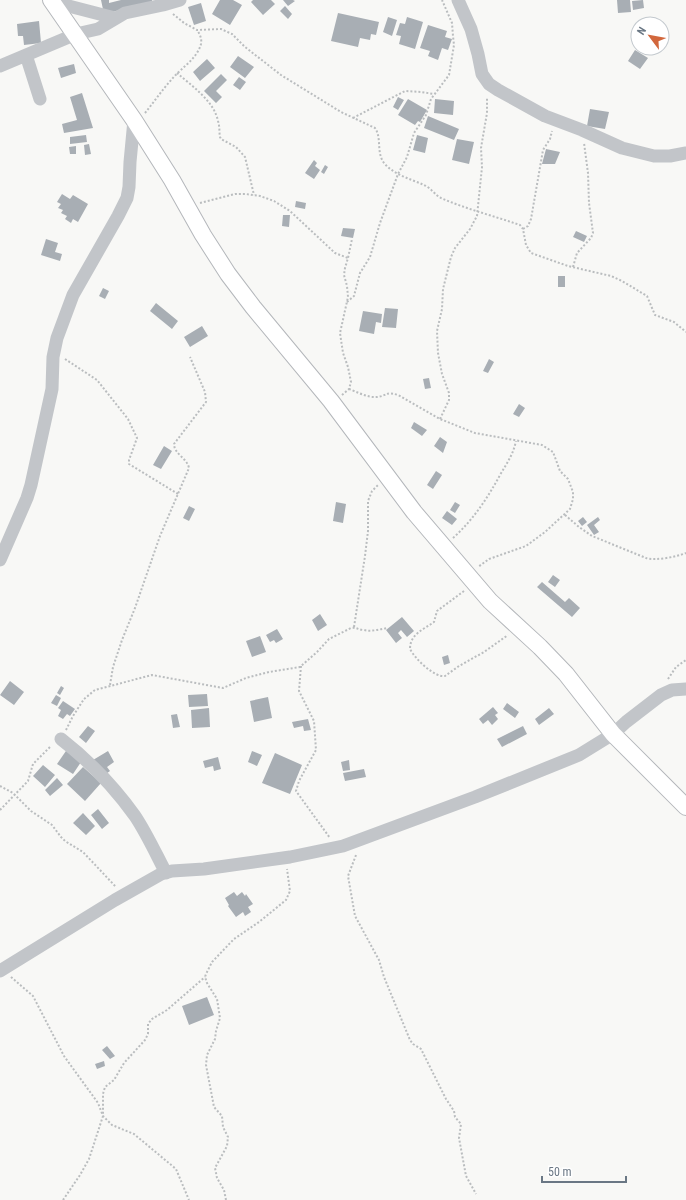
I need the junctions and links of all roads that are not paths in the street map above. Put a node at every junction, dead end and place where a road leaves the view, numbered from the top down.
1 (180, 0) edge
2 (458, 0) edge
3 (52, 1) edge
4 (115, 18) junction
5 (76, 34) junction
6 (26, 55) junction
7 (0, 66) edge
8 (40, 99) dead end
9 (135, 122) junction
10 (686, 153) edge
11 (0, 560) edge
12 (686, 689) edge
13 (613, 734) junction
14 (61, 738) road end
15 (686, 807) edge
16 (166, 873) junction
17 (1, 970) edge

1 - 4 street
2 - 10 street
3 - 4 street
3 - 5 main road
4 - 5 street
5 - 6 street
5 - 9 main road
6 - 7 street
6 - 8 street
9 - 11 street
9 - 13 main road
12 - 13 street
13 - 15 main road
13 - 16 street
14 - 16 street
16 - 17 street

